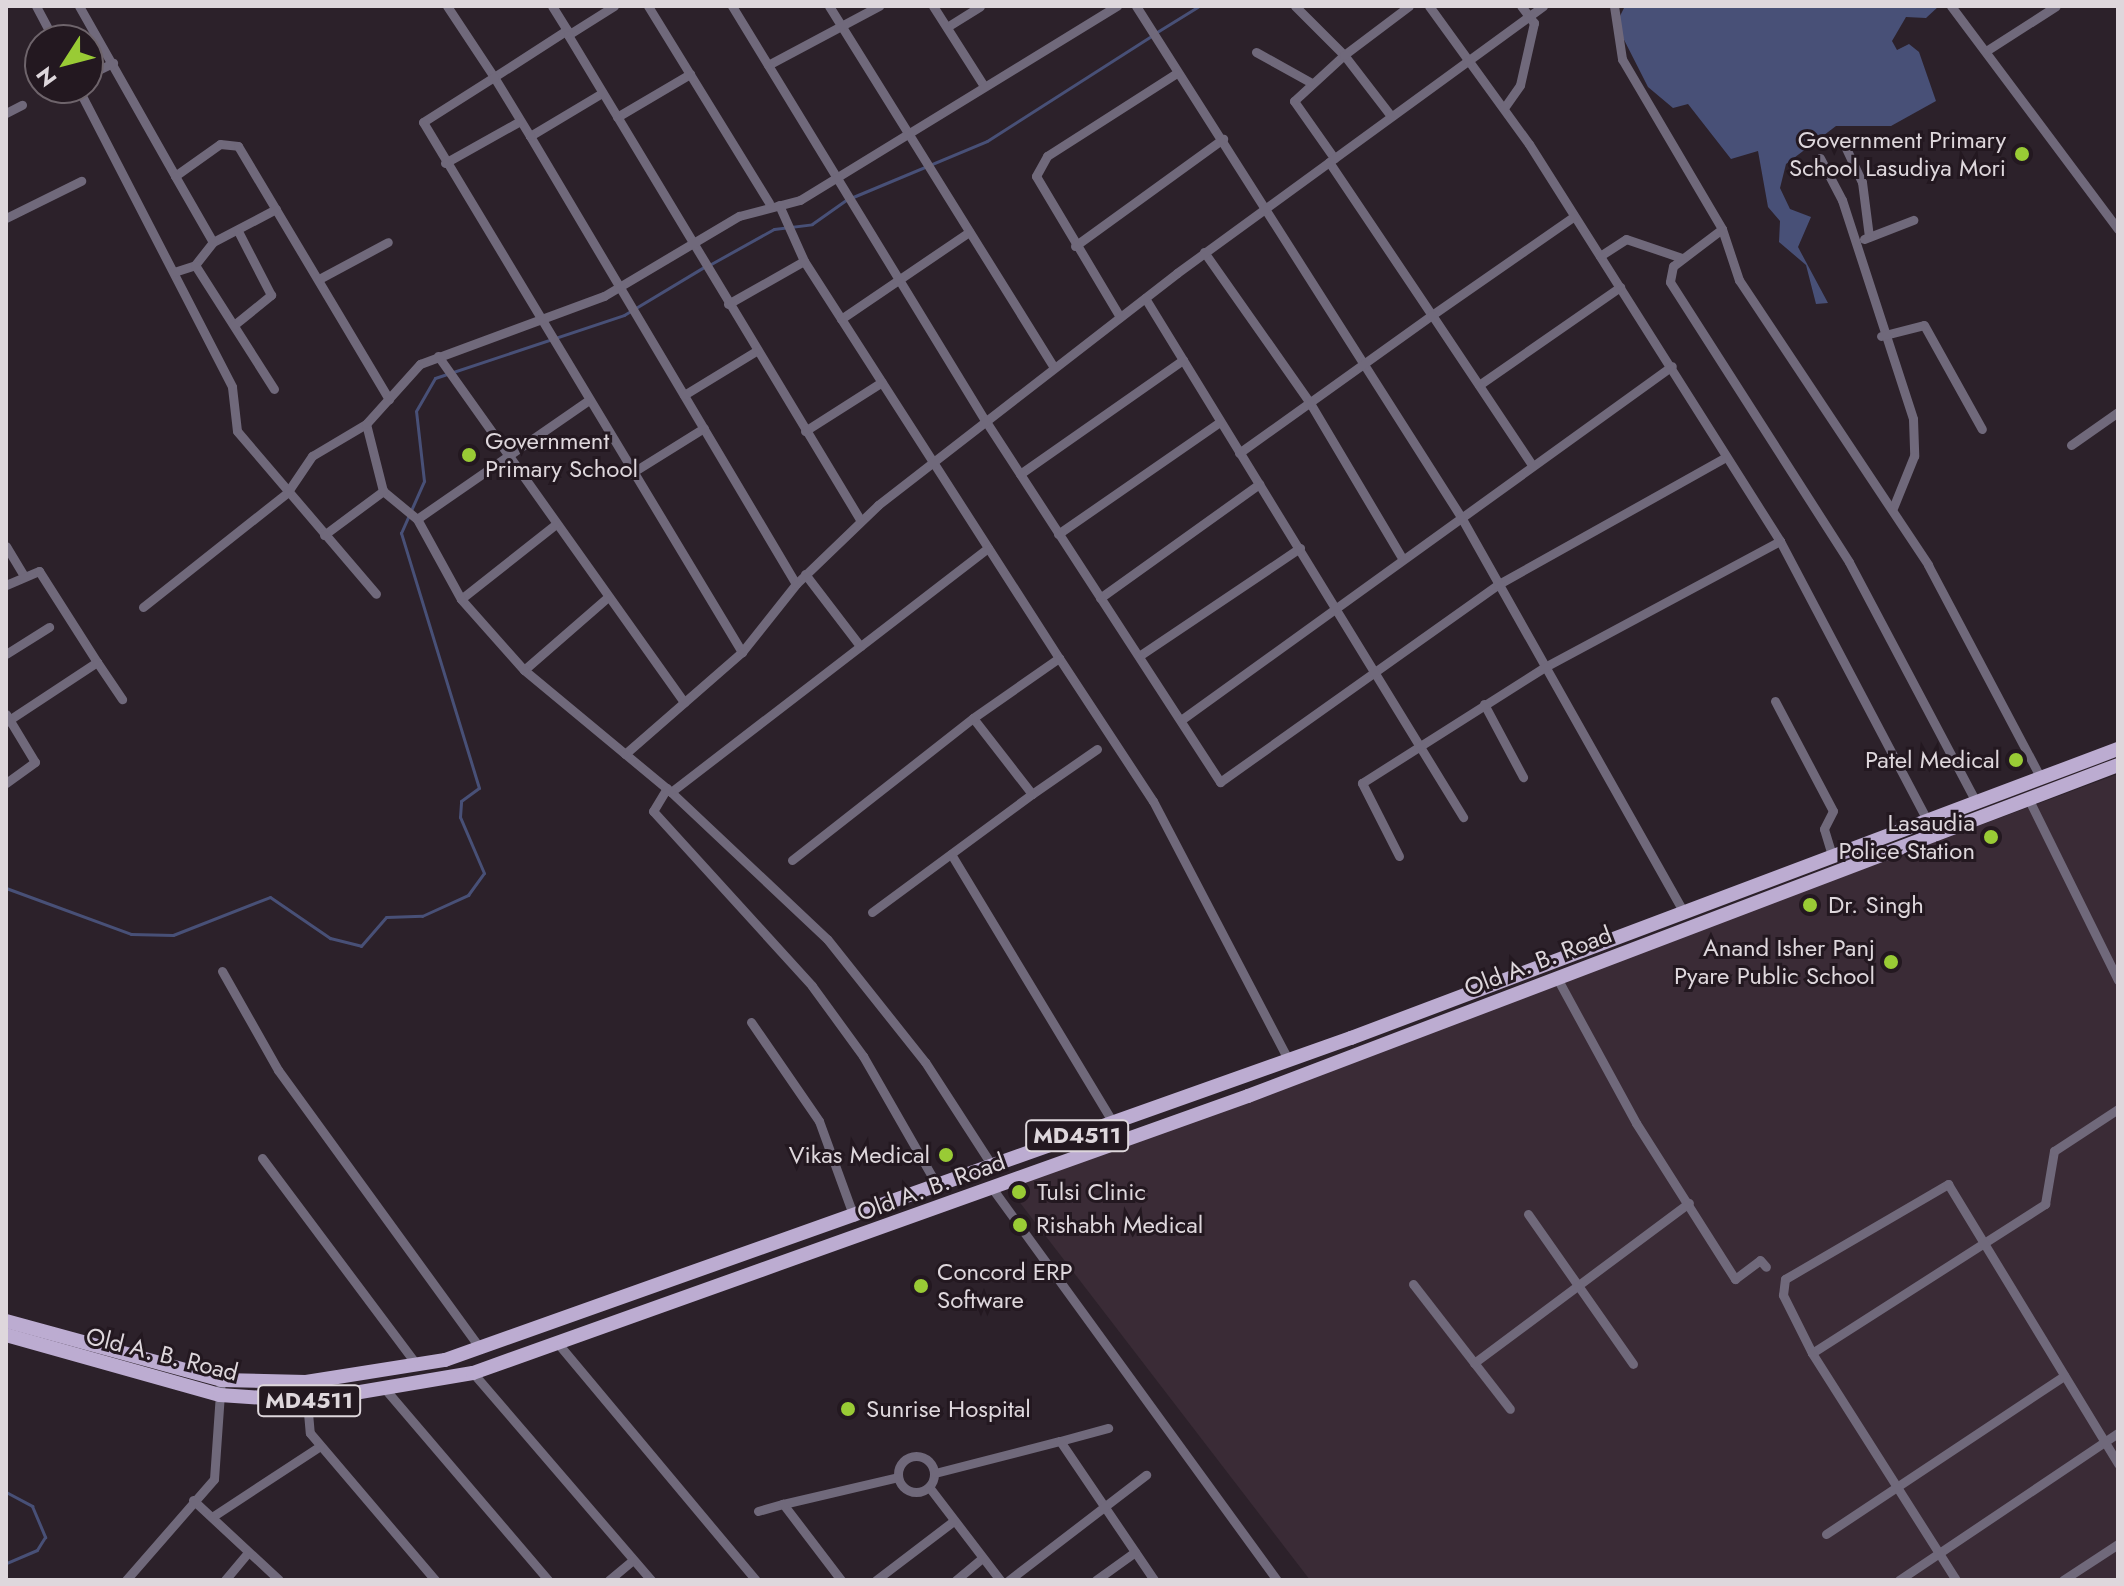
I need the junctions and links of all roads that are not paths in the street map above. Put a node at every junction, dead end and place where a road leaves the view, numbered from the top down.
1 (36, 6) edge
2 (79, 6) edge
3 (447, 6) edge
4 (552, 6) edge
5 (614, 6) edge
6 (648, 6) edge
7 (732, 6) edge
8 (829, 6) edge
9 (879, 6) edge
10 (933, 6) edge
11 (980, 6) edge
12 (1117, 6) edge
13 (1136, 6) edge
14 (1295, 6) edge
15 (1409, 6) edge
16 (1429, 6) edge
17 (1521, 6) edge
18 (1543, 6) edge
19 (1614, 6) edge
20 (1951, 6) edge
21 (2056, 6) edge
22 (1531, 13) junction
23 (46, 24) edge
24 (947, 27) junction
25 (843, 29) junction
26 (1986, 51) junction
27 (1256, 52) dead end
28 (1344, 55) junction
29 (1469, 58) junction
30 (113, 63) junction
31 (768, 65) junction
32 (104, 67) edge
33 (1177, 73) junction
34 (690, 74) junction
35 (494, 77) junction
36 (1310, 82) junction
37 (984, 86) junction
38 (602, 93) junction
39 (86, 104) edge
40 (22, 105) dead end
41 (1504, 108) junction
42 (6, 113) edge
43 (1391, 116) junction
44 (617, 117) junction
45 (520, 121) junction
46 (909, 134) junction
47 (530, 136) junction
48 (1223, 139) junction
49 (1844, 144) dead end
50 (1820, 158) dead end
51 (1331, 160) junction
52 (445, 163) junction
53 (175, 176) junction
54 (836, 179) junction
55 (81, 181) dead end
56 (774, 204) junction
57 (276, 209) junction
58 (1266, 209) junction
59 (1573, 217) junction
60 (6, 218) edge
61 (1913, 220) dead end
62 (1722, 229) junction
63 (2118, 229) edge
64 (238, 231) junction
65 (969, 232) junction
66 (1869, 237) junction
67 (690, 241) junction
68 (213, 242) junction
69 (388, 242) dead end
70 (1857, 242) junction
71 (1075, 246) junction
72 (1204, 252) junction
73 (1600, 256) junction
74 (1682, 258) junction
75 (804, 261) junction
76 (195, 265) junction
77 (174, 272) junction
78 (319, 279) junction
79 (898, 280) junction
80 (620, 286) junction
81 (1620, 287) junction
82 (1145, 298) junction
83 (728, 304) junction
84 (1432, 315) junction
85 (1120, 317) junction
86 (841, 319) junction
87 (539, 323) junction
88 (234, 325) junction
89 (1881, 336) junction
90 (756, 351) junction
91 (438, 356) junction
92 (1183, 360) junction
93 (1364, 366) junction
94 (1672, 366) junction
95 (1054, 367) junction
96 (882, 382) junction
97 (1479, 385) junction
98 (274, 389) dead end
99 (684, 395) junction
100 (389, 399) junction
101 (586, 402) junction
102 (1310, 403) junction
103 (2118, 412) edge
104 (985, 420) junction
105 (1220, 422) junction
106 (366, 424) junction
107 (704, 428) junction
108 (1982, 429) dead end
109 (805, 431) junction
110 (2071, 445) dead end
111 (1239, 453) junction
112 (507, 456) junction
113 (1726, 457) junction
114 (932, 463) junction
115 (1532, 465) junction
116 (630, 474) junction
117 (1020, 474) junction
118 (1259, 484) junction
119 (383, 491) junction
120 (287, 493) junction
121 (1893, 508) junction
122 (414, 517) junction
123 (1461, 517) junction
124 (861, 521) junction
125 (556, 524) junction
126 (1058, 534) junction
127 (324, 535) junction
128 (1780, 541) junction
129 (6, 546) edge
130 (988, 548) junction
131 (1300, 548) junction
132 (1402, 558) junction
133 (23, 574) junction
134 (805, 574) junction
135 (796, 584) junction
136 (6, 585) edge
137 (1497, 585) junction
138 (376, 594) dead end
139 (608, 597) junction
140 (1100, 598) junction
141 (461, 599) junction
142 (143, 607) dead end
143 (1338, 607) junction
144 (49, 627) dead end
145 (860, 646) junction
146 (742, 652) junction
147 (6, 654) edge
148 (1139, 656) junction
149 (1059, 658) junction
150 (97, 662) junction
151 (1543, 668) junction
152 (524, 670) junction
153 (1375, 672) junction
154 (122, 699) dead end
155 (1775, 701) dead end
156 (684, 702) junction
157 (1484, 704) junction
158 (8, 718) edge
159 (973, 718) junction
160 (1181, 720) junction
161 (1421, 744) junction
162 (1097, 749) dead end
163 (2118, 749) edge
164 (625, 754) junction
165 (2118, 765) edge
166 (1523, 777) dead end
167 (2041, 778) junction
168 (6, 783) edge
169 (669, 790) junction
170 (1032, 794) junction
171 (2028, 798) junction
172 (1976, 802) junction
173 (1463, 817) dead end
174 (1928, 822) junction
175 (1831, 852) junction
176 (951, 854) junction
177 (1399, 856) dead end
178 (792, 860) dead end
179 (1682, 909) junction
180 (872, 912) dead end
181 (222, 971) dead end
182 (1557, 978) junction
183 (2118, 980) edge
184 (751, 1022) dead end
185 (1288, 1059) junction
186 (2118, 1109) edge
187 (1113, 1123) junction
188 (262, 1158) dead end
189 (993, 1167) junction
190 (938, 1187) junction
191 (992, 1188) junction
192 (1689, 1203) junction
193 (1528, 1214) dead end
194 (854, 1217) junction
195 (1985, 1242) junction
196 (1766, 1267) dead end
197 (1413, 1284) dead end
198 (1577, 1287) junction
199 (616, 1303) junction
200 (621, 1325) junction
201 (9, 1329) edge
202 (560, 1346) junction
203 (480, 1348) junction
204 (1812, 1353) junction
205 (1474, 1363) junction
206 (416, 1364) junction
207 (1633, 1364) dead end
208 (473, 1373) junction
209 (2064, 1376) junction
210 (221, 1380) junction
211 (385, 1389) junction
212 (220, 1395) junction
213 (307, 1401) junction
214 (1510, 1409) dead end
215 (1108, 1428) dead end
216 (2118, 1433) edge
217 (1060, 1441) junction
218 (2105, 1442) junction
219 (320, 1446) junction
220 (2118, 1464) edge
221 (935, 1473) junction
222 (1146, 1475) dead end
223 (898, 1477) junction
224 (1899, 1486) junction
225 (929, 1487) junction
226 (193, 1500) junction
227 (783, 1504) junction
228 (1103, 1508) junction
229 (758, 1511) dead end
230 (212, 1517) junction
231 (952, 1522) junction
232 (1826, 1534) dead end
233 (2118, 1544) edge
234 (1135, 1552) junction
235 (1940, 1553) junction
236 (246, 1555) junction
237 (982, 1558) junction
238 (633, 1560) junction
239 (126, 1580) edge
240 (225, 1580) edge
241 (279, 1580) edge
242 (435, 1580) edge
243 (548, 1580) edge
244 (609, 1580) edge
245 (651, 1580) edge
246 (756, 1580) edge
247 (841, 1580) edge
248 (876, 1580) edge
249 (956, 1580) edge
250 (1000, 1580) edge
251 (1009, 1580) edge
252 (1096, 1580) edge
253 (1154, 1580) edge
254 (1277, 1580) edge
255 (1899, 1580) edge
256 (1956, 1580) edge
257 (2063, 1580) edge

1 - 23 street
2 - 30 street
3 - 35 street
4 - 35 street
5 - 38 street
6 - 34 street
7 - 31 street
8 - 25 street
9 - 25 street
10 - 24 street
11 - 24 street
12 - 37 street
13 - 33 street
14 - 28 street
15 - 28 street
16 - 29 street
17 - 22 street
18 - 22 street
19 - 62 street
20 - 26 street
21 - 26 street
22 - 29 street
22 - 41 street
24 - 37 street
25 - 31 street
25 - 46 street
26 - 63 street
27 - 36 street
28 - 36 street
28 - 43 street
29 - 41 street
29 - 43 street
30 - 32 street
30 - 53 street
31 - 54 street
33 - 48 street
33 - 71 street
34 - 44 street
34 - 56 street
35 - 45 street
35 - 52 street
36 - 51 street
37 - 46 street
38 - 44 street
38 - 47 street
39 - 77 street
40 - 42 street
41 - 59 street
43 - 51 street
44 - 67 street
45 - 47 street
45 - 52 street
46 - 54 street
46 - 65 street
47 - 80 street
48 - 58 street
48 - 71 street
49 - 66 street
50 - 70 street
51 - 58 street
51 - 84 street
52 - 87 street
53 - 57 street
53 - 68 street
54 - 56 street
54 - 79 street
55 - 60 street
56 - 67 street
56 - 75 street
57 - 64 street
57 - 78 street
58 - 72 street
58 - 93 street
59 - 73 street
59 - 84 street
61 - 66 street
62 - 74 street
62 - 121 street
64 - 68 street
64 - 88 street
65 - 79 street
65 - 95 street
66 - 70 street
67 - 80 street
67 - 83 street
68 - 76 street
69 - 78 street
70 - 89 street
71 - 85 street
72 - 82 street
72 - 102 street
73 - 74 street
73 - 81 street
74 - 172 street
75 - 83 street
75 - 86 street
76 - 77 street
76 - 88 street
77 - 120 street
78 - 100 street
79 - 86 street
79 - 104 street
80 - 87 street
80 - 99 street
81 - 94 street
81 - 97 street
82 - 85 street
82 - 92 street
83 - 90 street
84 - 93 street
84 - 97 street
85 - 95 street
86 - 96 street
87 - 91 street
87 - 101 street
88 - 98 street
89 - 108 street
89 - 121 street
90 - 99 street
90 - 109 street
91 - 100 street
91 - 112 street
92 - 105 street
92 - 117 street
93 - 102 street
93 - 123 street
94 - 113 street
94 - 115 street
95 - 104 street
96 - 109 street
96 - 114 street
97 - 115 street
99 - 107 street
100 - 106 street
101 - 112 street
101 - 116 street
102 - 111 street
102 - 132 street
103 - 110 street
104 - 114 street
104 - 117 street
105 - 111 street
105 - 126 street
106 - 119 street
106 - 120 street
107 - 116 street
107 - 135 street
109 - 124 street
111 - 118 street
112 - 122 street
112 - 125 street
113 - 128 street
113 - 137 street
114 - 124 street
114 - 130 street
115 - 123 street
116 - 146 street
117 - 126 street
118 - 131 street
118 - 140 street
119 - 122 street
119 - 127 street
120 - 127 street
120 - 142 street
121 - 167 street
122 - 141 street
123 - 132 street
123 - 137 street
124 - 134 street
125 - 139 street
125 - 141 street
126 - 140 street
127 - 138 street
128 - 151 street
128 - 174 street
129 - 133 street
130 - 145 street
130 - 149 street
131 - 143 street
131 - 148 street
132 - 143 street
133 - 136 street
133 - 150 street
134 - 135 street
134 - 145 street
135 - 146 street
137 - 151 street
137 - 153 street
139 - 152 street
139 - 156 street
140 - 148 street
141 - 152 street
143 - 153 street
143 - 160 street
144 - 147 street
145 - 169 street
146 - 156 street
148 - 160 street
149 - 159 street
149 - 185 street
150 - 154 street
150 - 158 street
151 - 157 street
151 - 179 street
152 - 164 street
153 - 160 street
153 - 161 street
155 - 175 street
156 - 164 street
157 - 161 street
157 - 166 street
158 - 168 street
159 - 170 street
159 - 178 street
161 - 173 street
161 - 177 street
162 - 170 street
163 - 167 main road, Old A. B. Road / MD4511
164 - 169 street
165 - 171 main road, Old A. B. Road / MD4511
167 - 172 main road, Old A. B. Road / MD4511
169 - 189 street
169 - 190 street
170 - 176 street
171 - 182 main road, Old A. B. Road / MD4511
171 - 183 street
172 - 174 main road, Old A. B. Road / MD4511
174 - 175 main road, Old A. B. Road / MD4511
175 - 179 main road, Old A. B. Road / MD4511
176 - 180 street
176 - 187 street
179 - 185 main road, Old A. B. Road / MD4511
181 - 203 street
182 - 191 main road, Old A. B. Road / MD4511
182 - 192 street
184 - 194 street
185 - 187 main road, Old A. B. Road / MD4511
186 - 195 street
187 - 189 main road, Old A. B. Road / MD4511
188 - 206 street
189 - 190 main road, Old A. B. Road / MD4511
190 - 194 main road, Old A. B. Road / MD4511
191 - 200 main road, Old A. B. Road / MD4511
191 - 254 street
192 - 196 street
192 - 198 street
193 - 198 street
194 - 199 main road, Old A. B. Road / MD4511
195 - 204 street
195 - 204 street
195 - 209 street
197 - 205 street
198 - 205 street
198 - 207 street
199 - 200 main road
199 - 203 main road, Old A. B. Road / MD4511
200 - 202 main road, Old A. B. Road / MD4511
201 - 210 main road, Old A. B. Road / MD4511
201 - 212 main road, Old A. B. Road / MD4511
202 - 208 main road, Old A. B. Road / MD4511
202 - 246 street
203 - 206 main road, Old A. B. Road / MD4511
204 - 224 street
205 - 214 street
206 - 210 main road, Old A. B. Road / MD4511
208 - 211 main road, Old A. B. Road / MD4511
208 - 238 street
209 - 218 street
209 - 224 street
210 - 212 street
211 - 213 main road, Old A. B. Road / MD4511
211 - 243 street
212 - 213 main road, Old A. B. Road / MD4511
212 - 226 street
213 - 219 street
215 - 217 street
216 - 218 street
217 - 221 street
217 - 228 street
218 - 220 street
218 - 235 street
219 - 230 street
219 - 242 street
221 - 223 street
221 - 225 street
222 - 228 street
223 - 225 street
223 - 227 street
224 - 232 street
224 - 235 street
225 - 231 street
226 - 230 street
226 - 239 street
227 - 229 street
227 - 247 street
228 - 234 street
228 - 251 street
230 - 236 street
231 - 237 street
231 - 248 street
233 - 257 street
234 - 252 street
234 - 253 street
235 - 255 street
235 - 256 street
236 - 240 street
236 - 241 street
237 - 249 street
237 - 250 street
238 - 244 street
238 - 245 street

